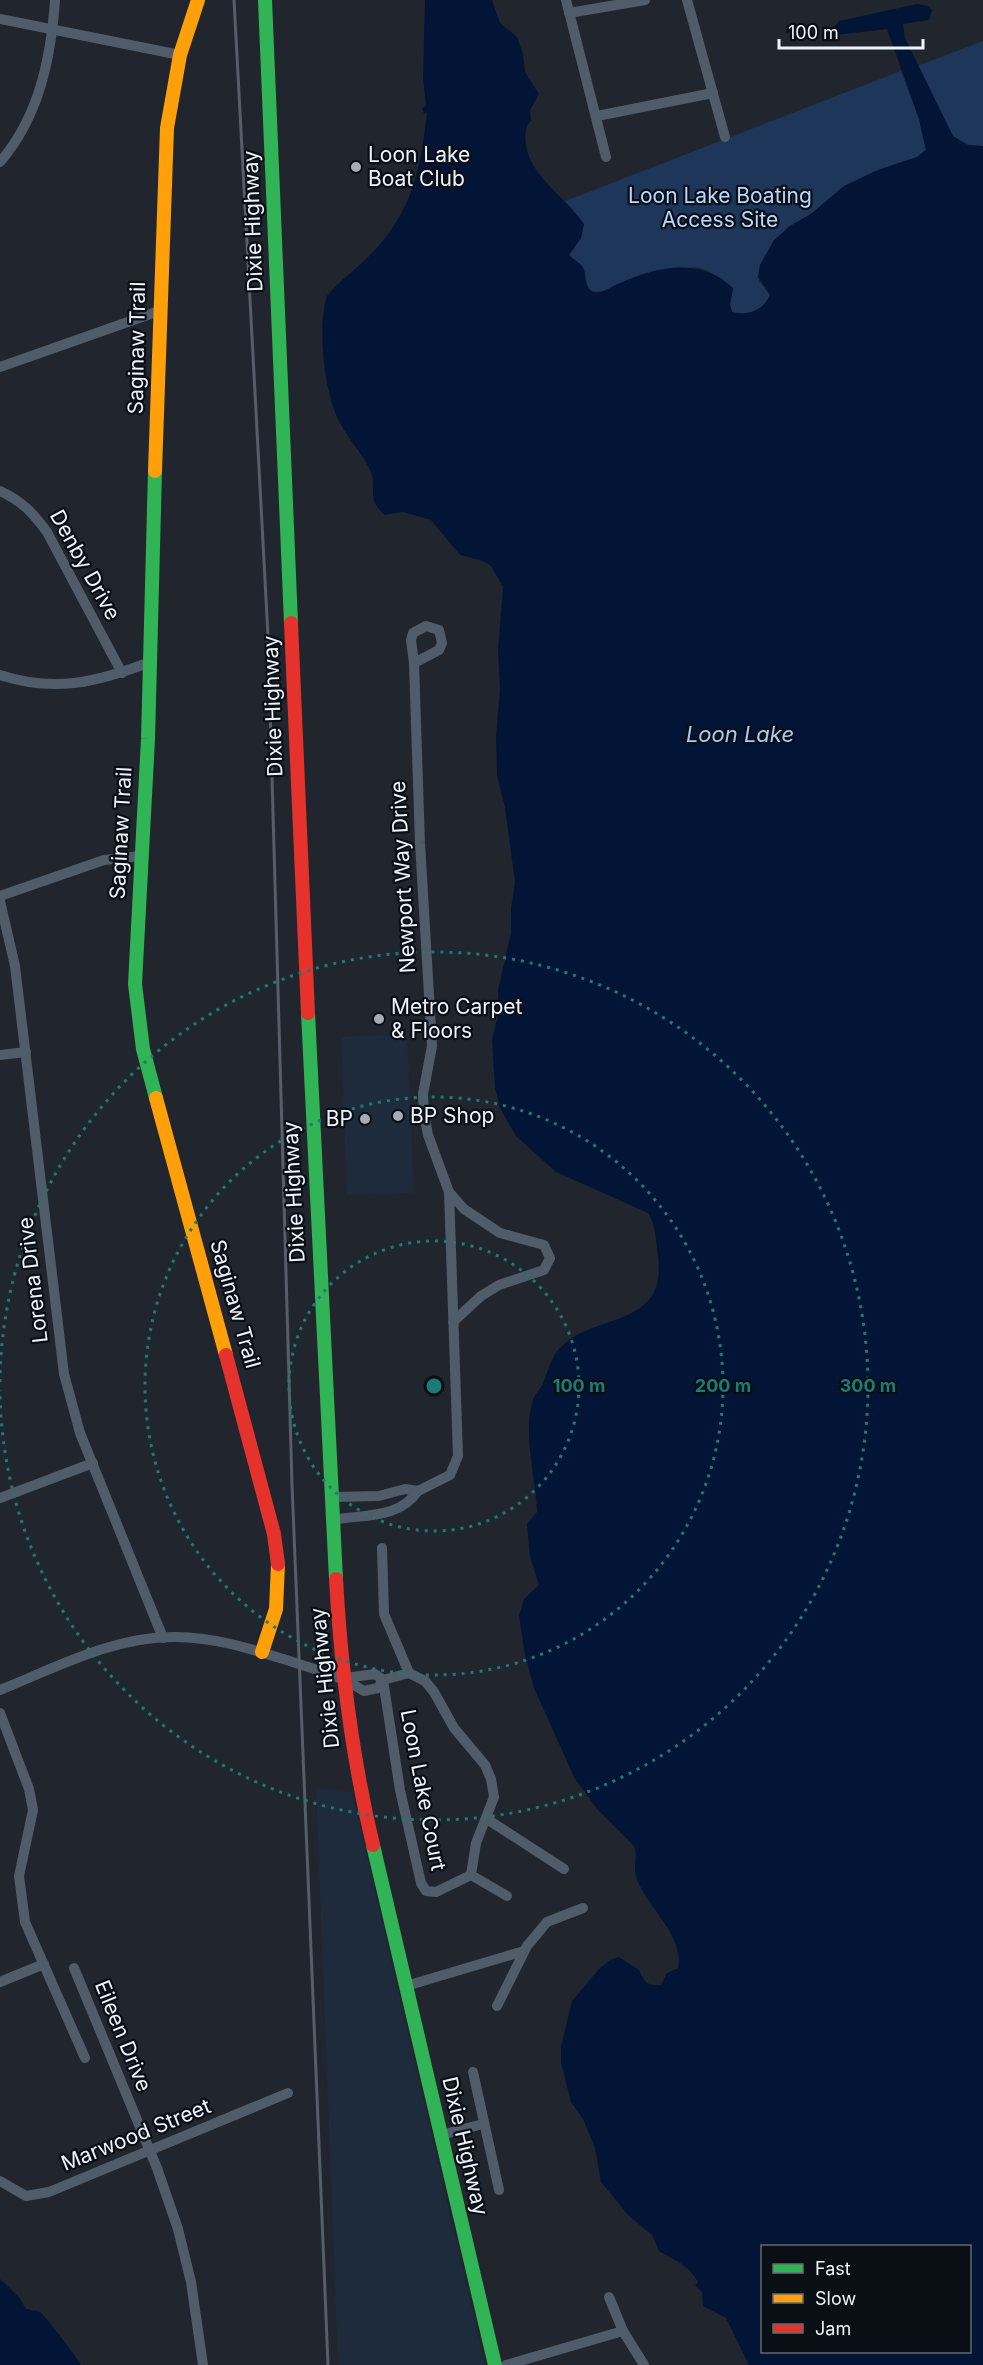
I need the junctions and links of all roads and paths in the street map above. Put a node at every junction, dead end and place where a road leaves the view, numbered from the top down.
1 (56, 0) edge
2 (198, 0) edge
3 (266, 0) edge
4 (566, 0) edge
5 (645, 0) edge
6 (687, 0) edge
7 (569, 13) junction
8 (0, 19) edge
9 (53, 28) junction
10 (180, 55) junction
11 (713, 93) junction
12 (597, 116) junction
13 (725, 137) dead end
14 (606, 157) dead end
15 (0, 162) edge
16 (159, 311) junction
17 (0, 367) edge
18 (0, 491) edge
19 (150, 662) junction
20 (414, 663) dead end
21 (122, 673) junction
22 (0, 675) edge
23 (141, 855) junction
24 (0, 897) edge
25 (0, 901) edge
26 (26, 1053) junction
27 (0, 1055) edge
28 (449, 1191) junction
29 (453, 1322) junction
30 (93, 1463) junction
31 (418, 1491) junction
32 (332, 1497) junction
33 (0, 1498) edge
34 (333, 1520) junction
35 (381, 1548) dead end
36 (163, 1638) junction
37 (262, 1652) junction
38 (409, 1673) junction
39 (345, 1678) junction
40 (383, 1680) junction
41 (0, 1690) edge
42 (0, 1713) edge
43 (487, 1819) junction
44 (564, 1869) dead end
45 (471, 1875) junction
46 (507, 1896) dead end
47 (583, 1908) dead end
48 (524, 1951) junction
49 (44, 1964) junction
50 (74, 1968) dead end
51 (0, 1982) edge
52 (406, 1986) junction
53 (497, 2006) dead end
54 (85, 2058) dead end
55 (473, 2072) dead end
56 (288, 2093) dead end
57 (483, 2124) junction
58 (441, 2135) junction
59 (148, 2152) junction
60 (0, 2181) edge
61 (499, 2190) dead end
62 (609, 2297) dead end
63 (623, 2331) junction
64 (202, 2365) edge
65 (495, 2365) edge
66 (506, 2365) edge
67 (644, 2365) edge

1 - 9 street
2 - 10 main road, Saginaw Trail
3 - 32 main road, Dixie Highway
4 - 7 street
5 - 7 street
6 - 11 street
7 - 12 street
8 - 9 street
9 - 10 street
9 - 15 street
10 - 16 main road, Saginaw Trail
11 - 12 street
11 - 13 street
12 - 14 street
16 - 17 street
16 - 19 main road, Saginaw Trail
18 - 21 street, Denby Drive
19 - 21 street
19 - 23 main road, Saginaw Trail
20 - 28 street, Newport Way Drive
21 - 22 street
23 - 24 street
23 - 37 main road, Saginaw Trail
25 - 26 street, Lorena Drive
26 - 27 street
26 - 30 street, Lorena Drive
28 - 29 street, Newport Way Drive
28 - 29 street, Newport Way Drive
29 - 31 street, Newport Way Drive
30 - 33 street
30 - 36 street, Lorena Drive
31 - 32 street, Newport Way Drive
31 - 34 street, Newport Way Drive
32 - 34 main road, Dixie Highway
34 - 39 main road, Dixie Highway
35 - 38 street
36 - 37 street
36 - 41 street
37 - 39 street
38 - 40 street
38 - 43 street
39 - 40 street
39 - 40 street
39 - 52 main road, Dixie Highway
40 - 45 street, Loon Lake Court
42 - 49 street
43 - 44 street
43 - 45 street
45 - 46 street
47 - 48 street
48 - 52 street
48 - 53 street
49 - 51 street
49 - 54 street
50 - 59 street, Eileen Drive
52 - 58 main road, Dixie Highway
55 - 57 street
56 - 59 street, Marwood Street
57 - 58 street
57 - 61 street
58 - 65 main road, Dixie Highway
59 - 60 street, Marwood Street
59 - 64 street, Eileen Drive
62 - 63 street
63 - 66 street
63 - 67 street

